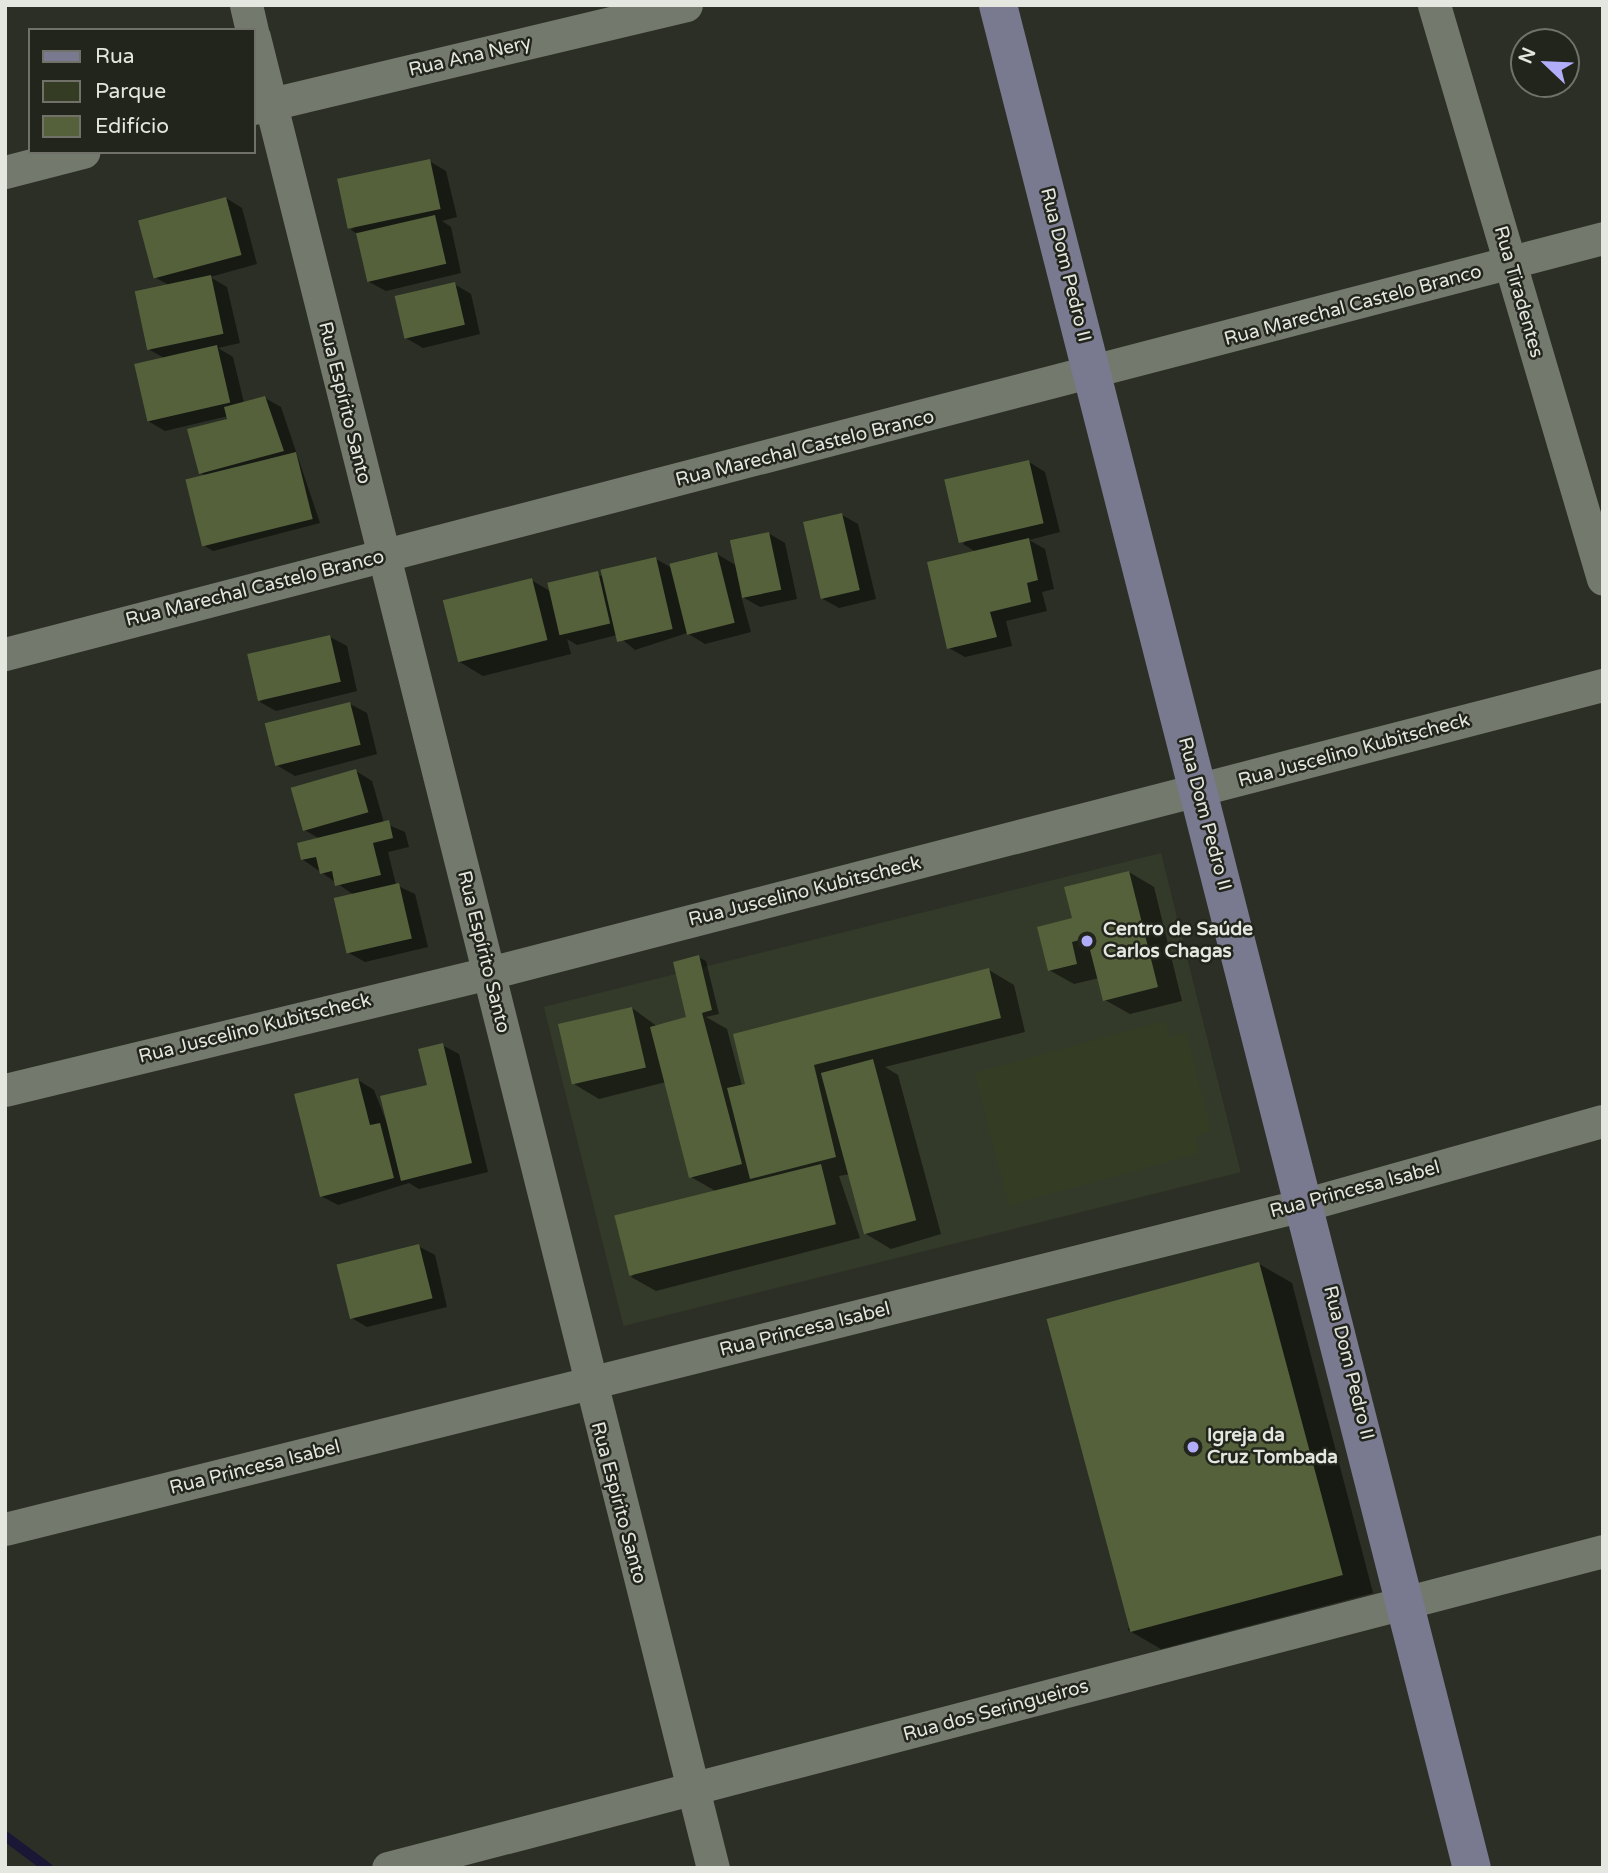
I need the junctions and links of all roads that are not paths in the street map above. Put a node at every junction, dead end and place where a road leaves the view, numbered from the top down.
1 (246, 5) edge
2 (685, 5) edge
3 (998, 5) edge
4 (1434, 5) edge
5 (252, 28) edge
6 (256, 54) edge
7 (262, 106) edge
8 (75, 154) edge
9 (5, 172) edge
10 (1603, 238) edge
11 (1510, 264) junction
12 (1094, 376) junction
13 (383, 556) junction
14 (1603, 579) edge
15 (5, 654) edge
16 (1603, 685) edge
17 (1198, 793) junction
18 (489, 973) junction
19 (5, 1090) edge
20 (1603, 1121) edge
21 (1307, 1204) junction
22 (588, 1385) junction
23 (5, 1529) edge
24 (1603, 1551) edge
25 (1408, 1601) junction
26 (693, 1791) junction
27 (388, 1868) edge
28 (713, 1868) edge
29 (1472, 1868) edge

1 - 5 street
2 - 7 street, Rua Ana Nery
3 - 12 street, Rua Dom Pedro II
4 - 11 street, Rua Tiradentes
6 - 7 street, Rua Espírito Santo
7 - 13 street, Rua Espírito Santo
8 - 9 street
10 - 11 street, Rua Marechal Castelo Branco
11 - 12 street, Rua Marechal Castelo Branco
11 - 14 street, Rua Tiradentes
12 - 13 street, Rua Marechal Castelo Branco
12 - 17 street, Rua Dom Pedro II
13 - 15 street, Rua Marechal Castelo Branco
13 - 18 street, Rua Espírito Santo
16 - 17 street, Rua Juscelino Kubitscheck
17 - 18 street, Rua Juscelino Kubitscheck
17 - 21 street, Rua Dom Pedro II
18 - 19 street, Rua Juscelino Kubitscheck
18 - 22 street, Rua Espírito Santo
20 - 21 street, Rua Princesa Isabel
21 - 22 street, Rua Princesa Isabel
21 - 25 street, Rua Dom Pedro II
22 - 23 street, Rua Princesa Isabel
22 - 26 street, Rua Espírito Santo
24 - 25 street, Rua dos Seringueiros
25 - 26 street, Rua dos Seringueiros
25 - 29 street, Rua Dom Pedro II
26 - 27 street, Rua dos Seringueiros
26 - 28 street, Rua Espírito Santo

